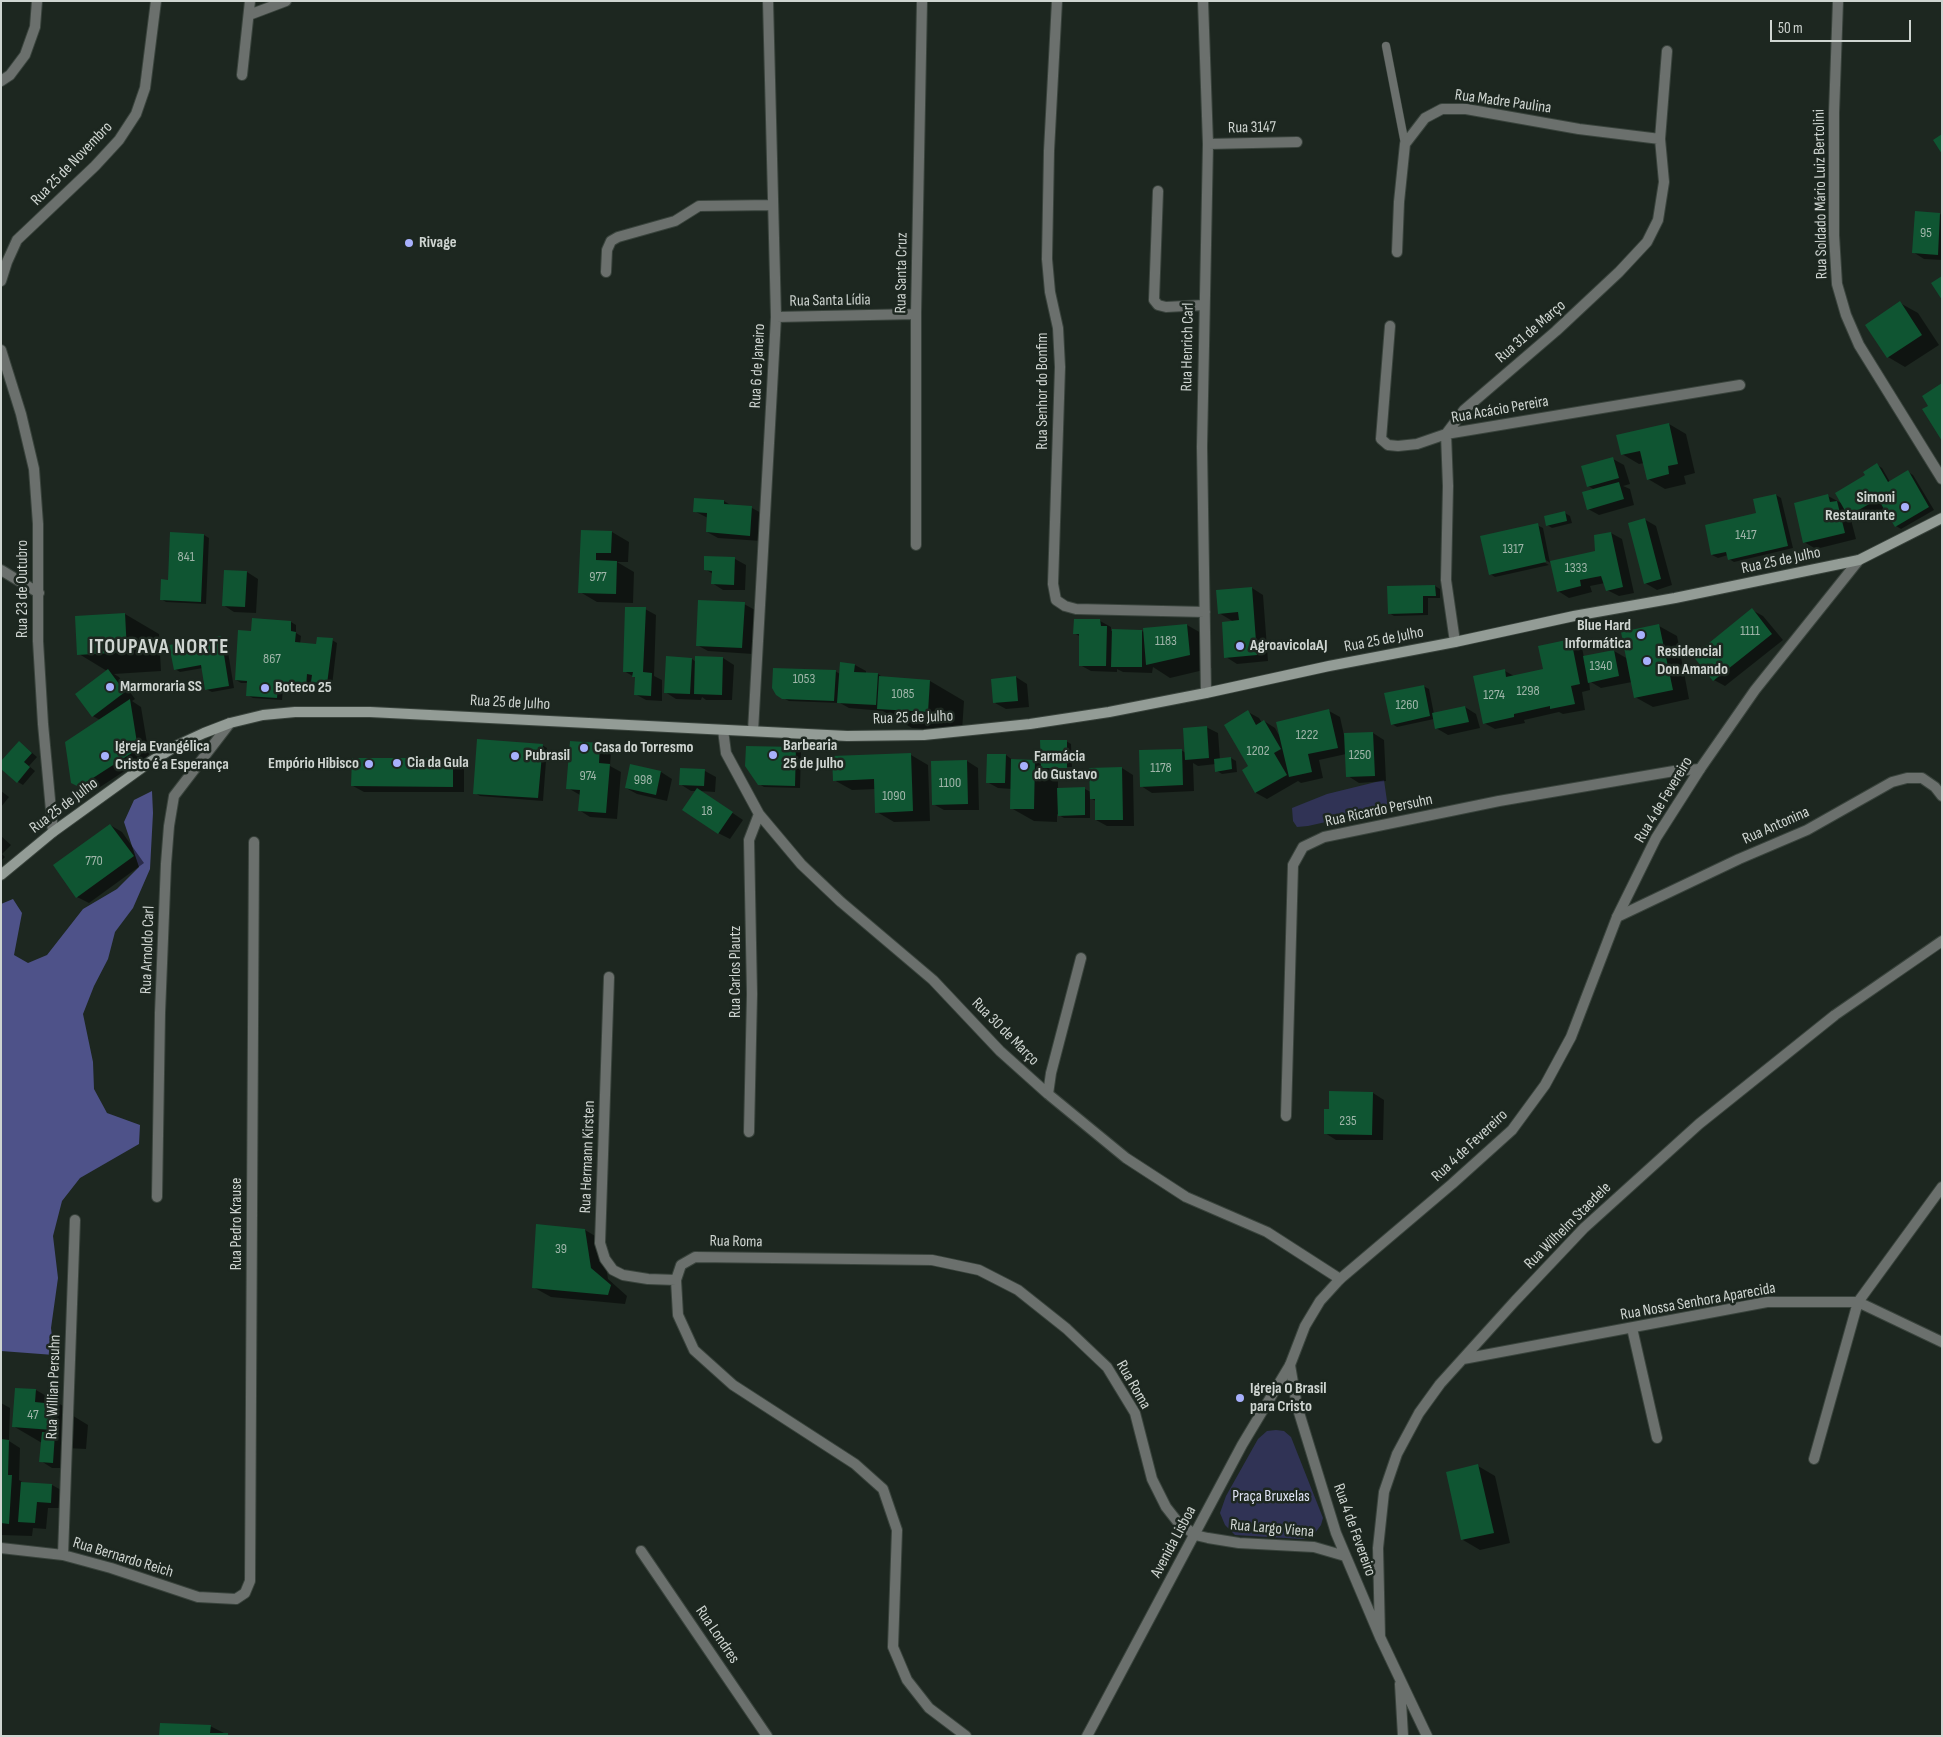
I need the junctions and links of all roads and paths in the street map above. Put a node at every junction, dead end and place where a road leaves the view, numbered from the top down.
1 (38, 1) edge
2 (156, 1) edge
3 (250, 1) edge
4 (286, 1) edge
5 (768, 1) edge
6 (922, 1) edge
7 (1057, 1) edge
8 (1203, 1) edge
9 (1838, 1) edge
10 (249, 16) junction
11 (1386, 46) dead end
12 (1667, 52) dead end
13 (242, 75) dead end
14 (1, 81) edge
15 (1660, 139) junction
16 (1297, 142) dead end
17 (1208, 144) junction
18 (1405, 144) junction
19 (1158, 192) dead end
20 (773, 206) junction
21 (1397, 252) dead end
22 (606, 272) dead end
23 (1, 281) edge
24 (1204, 305) junction
25 (916, 314) junction
26 (776, 317) junction
27 (1390, 326) dead end
28 (1, 350) edge
29 (1740, 385) dead end
30 (1446, 434) junction
31 (1942, 479) edge
32 (1942, 518) edge
33 (916, 545) dead end
34 (1859, 560) junction
35 (1, 570) edge
36 (39, 593) junction
37 (1205, 612) junction
38 (1455, 642) junction
39 (1206, 693) junction
40 (230, 723) junction
41 (723, 730) junction
42 (753, 731) junction
43 (1700, 768) junction
44 (1942, 796) edge
45 (759, 814) junction
46 (53, 832) junction
47 (254, 842) dead end
48 (1, 875) edge
49 (1617, 917) junction
50 (1942, 941) edge
51 (1081, 958) dead end
52 (609, 977) dead end
53 (1048, 1094) junction
54 (1286, 1116) dead end
55 (749, 1132) dead end
56 (1942, 1187) edge
57 (157, 1197) dead end
58 (75, 1220) dead end
59 (1340, 1279) junction
60 (676, 1280) junction
61 (1858, 1302) junction
62 (1632, 1328) junction
63 (1942, 1342) edge
64 (1462, 1359) junction
65 (1290, 1365) junction
66 (1658, 1438) dead end
67 (1814, 1459) dead end
68 (1195, 1534) junction
69 (1, 1548) edge
70 (641, 1551) dead end
71 (63, 1555) junction
72 (1345, 1556) junction
73 (236, 1599) joint
74 (1380, 1637) junction
75 (1400, 1680) junction
76 (760, 1725) junction
77 (756, 1736) edge
78 (767, 1736) edge
79 (966, 1736) edge
80 (1087, 1736) edge
81 (1403, 1736) edge
82 (1427, 1736) edge

1 - 14 street
2 - 23 street, Rua 25 de Novembro
3 - 10 street
4 - 10 street
5 - 20 street, Rua 6 de Janeiro
6 - 25 street, Rua Santa Cruz
7 - 37 street, Rua Senhor do Bonfim
8 - 17 street, Rua Henrich Carl
9 - 31 street, Rua Soldado Mário Luiz Bertolini
10 - 13 street
11 - 18 lane
12 - 15 street, Rua 31 de Março
15 - 18 street, Rua Madre Paulina
15 - 30 street, Rua 31 de Março
16 - 17 street, Rua 3147
17 - 24 street, Rua Henrich Carl
18 - 21 street
19 - 24 street
20 - 22 street
20 - 26 street, Rua 6 de Janeiro
24 - 37 street, Rua Henrich Carl
25 - 26 street, Rua Santa Lídia
25 - 33 street, Rua Santa Cruz
26 - 42 street, Rua 6 de Janeiro
27 - 30 street, Rua Acácio Pereira
28 - 36 street, Rua 23 de Outubro
29 - 30 street, Rua Acácio Pereira
30 - 38 street
32 - 34 main road, Rua 25 de Julho
34 - 38 main road, Rua 25 de Julho
34 - 43 street, Rua 4 de Fevereiro
35 - 36 street
36 - 46 street, Rua 23 de Outubro
37 - 39 street, Rua Henrich Carl
38 - 39 main road, Rua 25 de Julho
39 - 42 main road, Rua 25 de Julho
40 - 41 main road, Rua 25 de Julho
40 - 46 main road, Rua 25 de Julho
40 - 57 street, Rua Arnoldo Carl
41 - 42 main road, Rua 25 de Julho
41 - 45 street, Rua 30 de Março
43 - 49 street, Rua 4 de Fevereiro
43 - 54 street, Rua Ricardo Persuhn
44 - 49 street, Rua Antonina
45 - 53 street, Rua 30 de Março
45 - 55 street, Rua Carlos Plautz
46 - 48 main road, Rua 25 de Julho
47 - 73 street, Rua Pedro Krause
49 - 59 street, Rua 4 de Fevereiro
50 - 64 street, Rua Wilhelm Staedele
51 - 53 street
52 - 60 street, Rua Hermann Kirsten
53 - 59 street, Rua 30 de Março
56 - 61 street
58 - 71 street, Rua Willian Persuhn
59 - 65 street, Rua 4 de Fevereiro
60 - 68 street, Rua Roma
60 - 79 street
61 - 62 street, Rua Nossa Senhora Aparecida
61 - 63 street
61 - 67 street
62 - 64 street, Rua Nossa Senhora Aparecida
62 - 66 street
64 - 74 street, Rua Wilhelm Staedele
65 - 68 street, Avenida Lisboa
65 - 72 street, Rua 4 de Fevereiro
68 - 72 street, Rua Largo Viena
68 - 80 street, Avenida Lisboa
69 - 71 street, Rua Bernardo Reich
70 - 76 street, Rua Londres
71 - 73 street, Rua Bernardo Reich
72 - 74 street, Rua 4 de Fevereiro
74 - 75 street, Rua 4 de Fevereiro
75 - 81 street
75 - 82 street, Rua 4 de Fevereiro
76 - 77 street
76 - 78 street, Rua Londres

